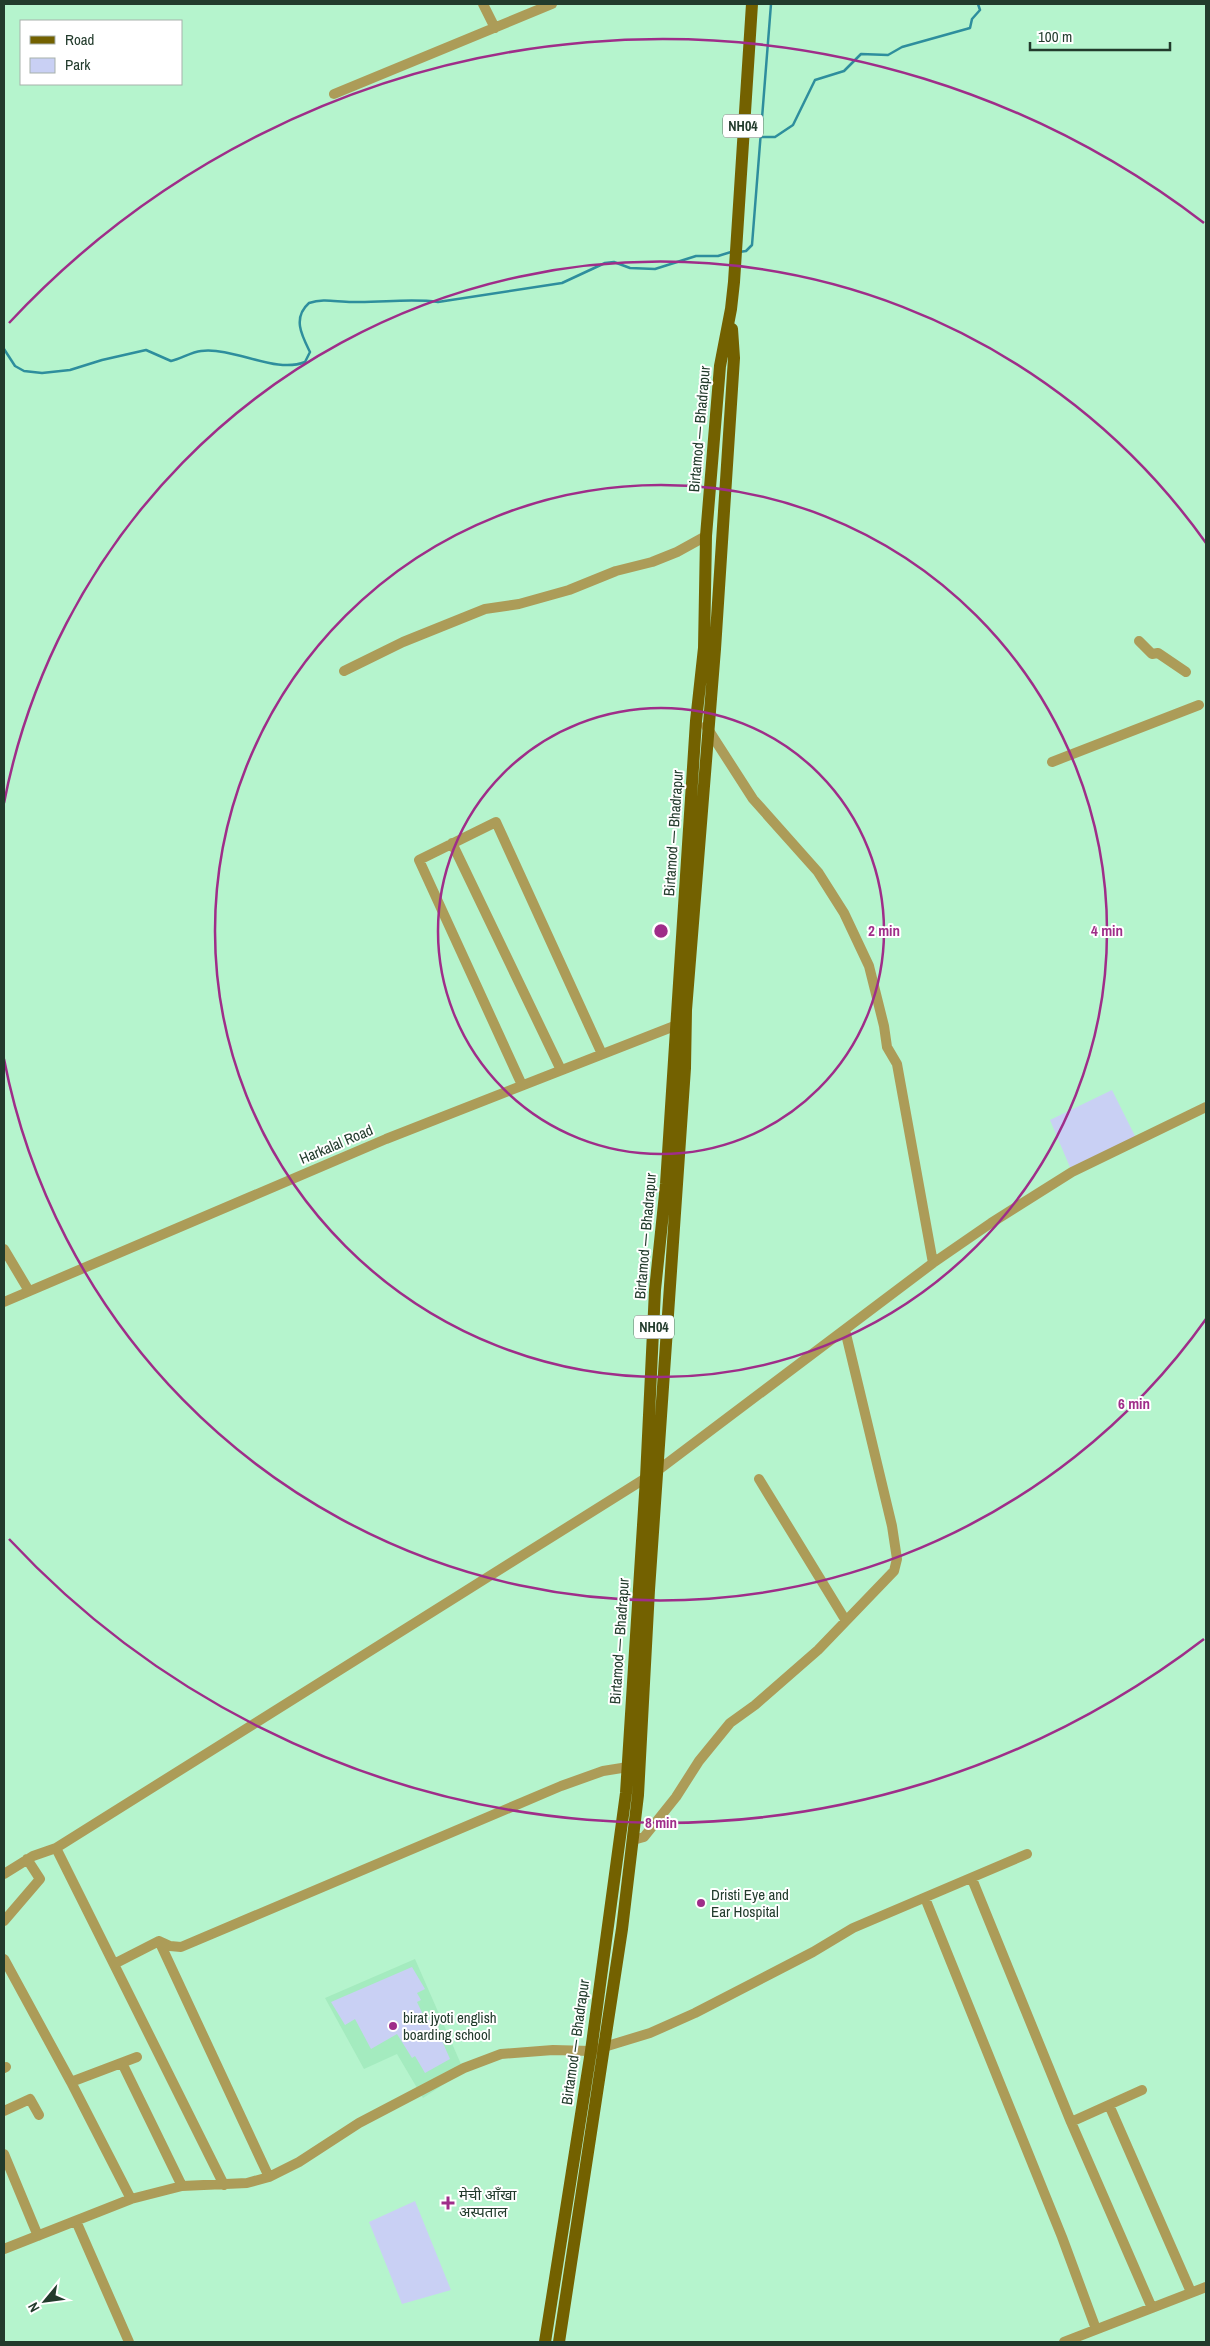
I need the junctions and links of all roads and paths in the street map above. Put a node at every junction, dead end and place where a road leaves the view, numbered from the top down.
1 (483, 4) edge
2 (552, 4) edge
3 (752, 4) edge
4 (495, 28) junction
5 (334, 94) dead end
6 (732, 309) junction
7 (706, 536) junction
8 (1139, 641) dead end
9 (344, 672) dead end
10 (1186, 672) dead end
11 (1199, 706) dead end
12 (702, 724) junction
13 (1052, 762) dead end
14 (452, 843) junction
15 (681, 1026) junction
16 (602, 1054) junction
17 (561, 1070) junction
18 (522, 1085) junction
19 (1206, 1107) edge
20 (4, 1249) edge
21 (932, 1263) junction
22 (29, 1291) junction
23 (4, 1302) edge
24 (845, 1330) junction
25 (652, 1474) junction
26 (759, 1479) dead end
27 (846, 1621) junction
28 (628, 1767) junction
29 (633, 1840) junction
30 (56, 1848) junction
31 (1027, 1854) dead end
32 (27, 1859) junction
33 (623, 1864) junction
34 (4, 1874) edge
35 (972, 1878) junction
36 (925, 1898) junction
37 (4, 1921) edge
38 (159, 1941) junction
39 (4, 1959) edge
40 (114, 1964) junction
41 (604, 2046) junction
42 (590, 2051) junction
43 (137, 2057) dead end
44 (122, 2063) junction
45 (71, 2082) junction
46 (1142, 2090) dead end
47 (1109, 2105) junction
48 (4, 2111) edge
49 (39, 2116) dead end
50 (1071, 2122) junction
51 (4, 2154) edge
52 (269, 2177) junction
53 (224, 2185) junction
54 (182, 2186) junction
55 (131, 2199) junction
56 (76, 2221) junction
57 (570, 2229) junction
58 (38, 2236) junction
59 (4, 2248) edge
60 (1206, 2287) edge
61 (1191, 2292) junction
62 (1152, 2308) junction
63 (1096, 2329) junction
64 (128, 2342) edge
65 (545, 2342) edge
66 (559, 2342) edge
67 (1064, 2342) edge

1 - 4 street
2 - 4 street
3 - 6 main road, Birtamod — Bhadrapur / NH04
4 - 5 street
6 - 7 main road, Birtamod — Bhadrapur / NH04
6 - 12 main road, Birtamod — Bhadrapur / NH04
7 - 9 street
7 - 12 main road, Birtamod — Bhadrapur / NH04
8 - 10 street
11 - 13 street
12 - 15 main road, Birtamod — Bhadrapur / NH04
12 - 21 street
14 - 16 street
14 - 17 street
14 - 18 street
15 - 16 street, Harkalal Road
15 - 25 main road, Birtamod — Bhadrapur / NH04
16 - 17 street, Harkalal Road
17 - 18 street, Harkalal Road
18 - 22 street, Harkalal Road
19 - 21 street
20 - 22 street
21 - 24 street
22 - 23 street, Harkalal Road
24 - 25 street
24 - 27 street
25 - 28 main road, Birtamod — Bhadrapur / NH04
25 - 29 main road, Birtamod — Bhadrapur / NH04
25 - 30 street
26 - 27 street
27 - 29 street
28 - 33 main road, Birtamod — Bhadrapur / NH04
28 - 38 street
29 - 33 main road, Birtamod — Bhadrapur / NH04
30 - 32 street
30 - 40 street
31 - 35 street
32 - 34 street
32 - 37 street
33 - 41 main road, Birtamod — Bhadrapur / NH04
33 - 42 main road, Birtamod — Bhadrapur / NH04
35 - 36 street
35 - 50 street
36 - 41 street
36 - 63 street
38 - 40 street
38 - 52 street
39 - 45 street
40 - 53 street
41 - 42 street
41 - 57 main road, Birtamod — Bhadrapur / NH04
42 - 52 street
42 - 57 main road, Birtamod — Bhadrapur / NH04
43 - 44 street
44 - 45 street
44 - 54 street
45 - 55 street
46 - 47 street
47 - 50 street
47 - 61 street
48 - 49 street
50 - 62 street
51 - 58 street
52 - 53 street
53 - 54 street
54 - 55 street
55 - 56 street
56 - 58 street
56 - 64 street
57 - 65 main road, Birtamod — Bhadrapur / NH04
57 - 66 main road, Birtamod — Bhadrapur / NH04
58 - 59 street
60 - 61 street
61 - 62 street
62 - 63 street
63 - 67 street

